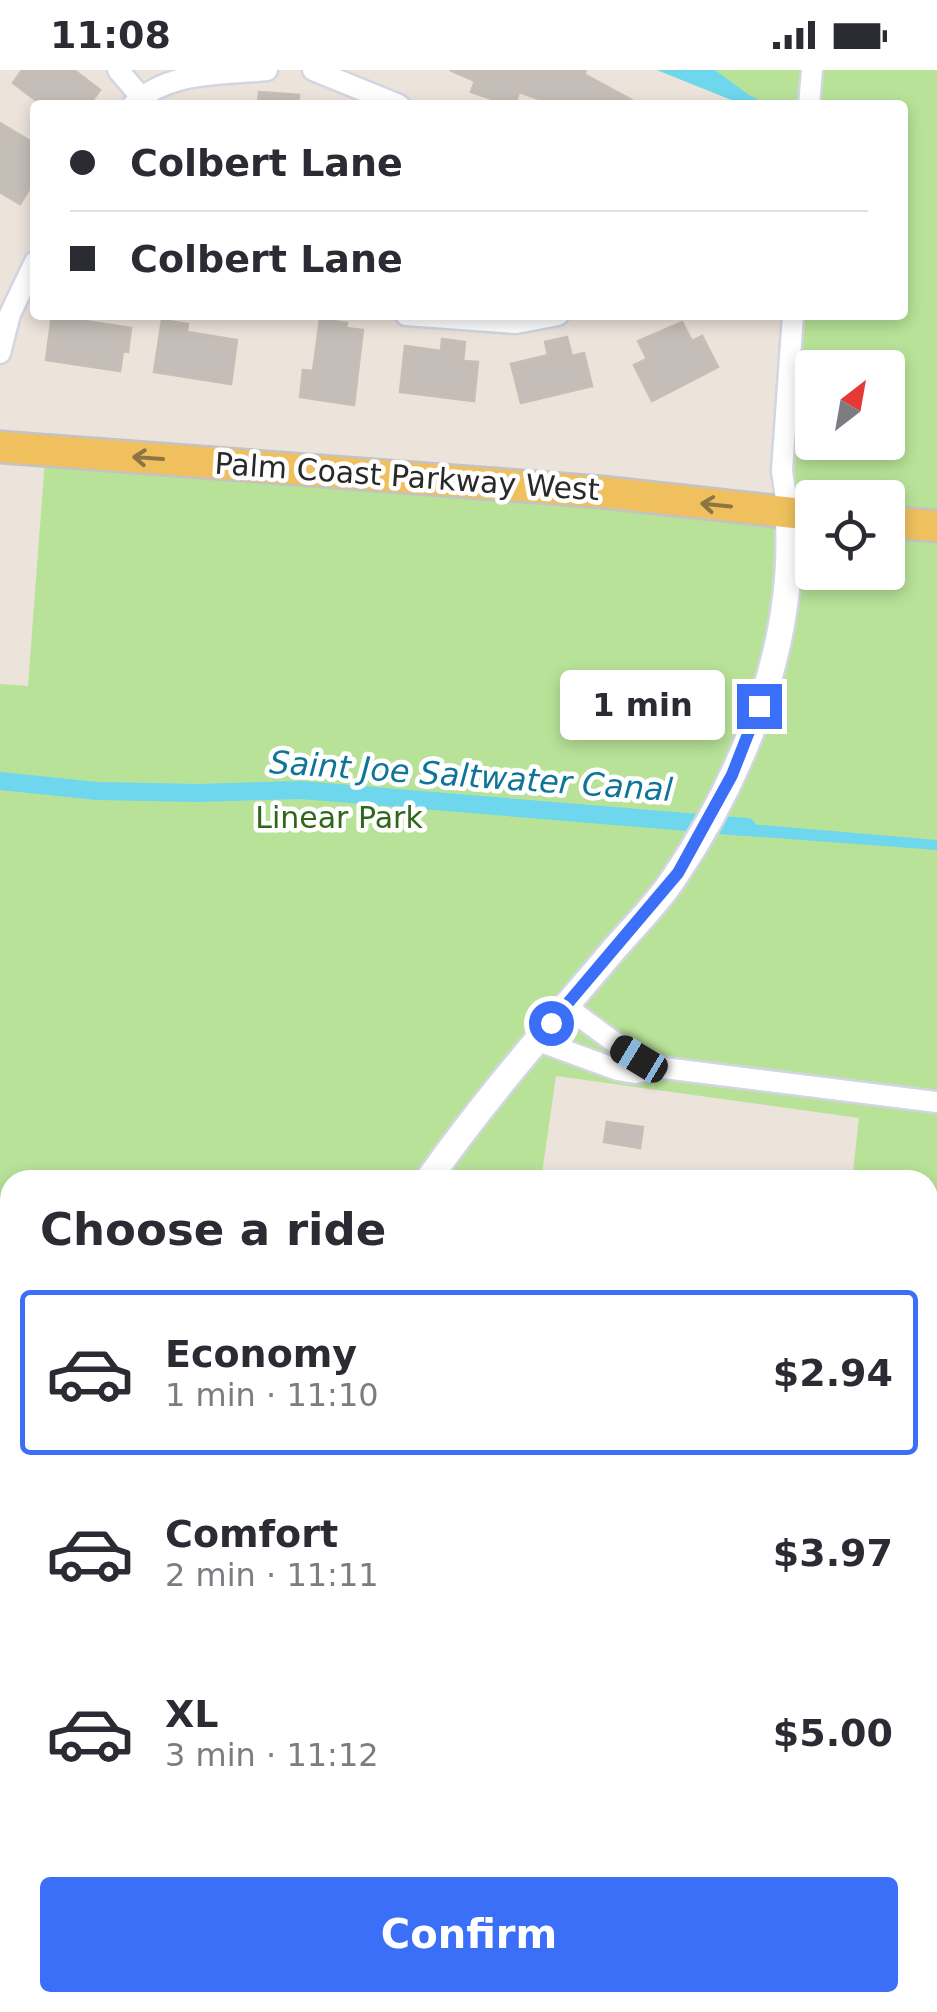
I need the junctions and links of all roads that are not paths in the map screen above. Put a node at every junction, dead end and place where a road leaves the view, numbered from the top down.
1 (118, 70) edge
2 (267, 70) edge
3 (313, 70) edge
4 (812, 70) edge
5 (136, 100) edge
6 (139, 100) edge
7 (387, 100) edge
8 (809, 100) edge
9 (30, 272) edge
10 (475, 320) edge
11 (532, 320) edge
12 (793, 320) edge
13 (0, 353) edge
14 (0, 447) edge
15 (795, 502) edge
16 (795, 513) edge
17 (905, 523) edge
18 (937, 526) edge
19 (795, 539) edge
20 (566, 1006) junction
21 (536, 1040) junction
22 (664, 1068) junction
23 (937, 1102) edge
24 (436, 1170) edge

1 - 5 street
2 - 6 street
3 - 7 street
4 - 8 street
9 - 13 street
10 - 11 street
12 - 15 street
16 -> 14 main road, Palm Coast Parkway West
17 - 18 main road
19 - 20 street
20 - 21 street
20 - 22 street
21 - 22 street
21 - 24 street
22 - 23 street

